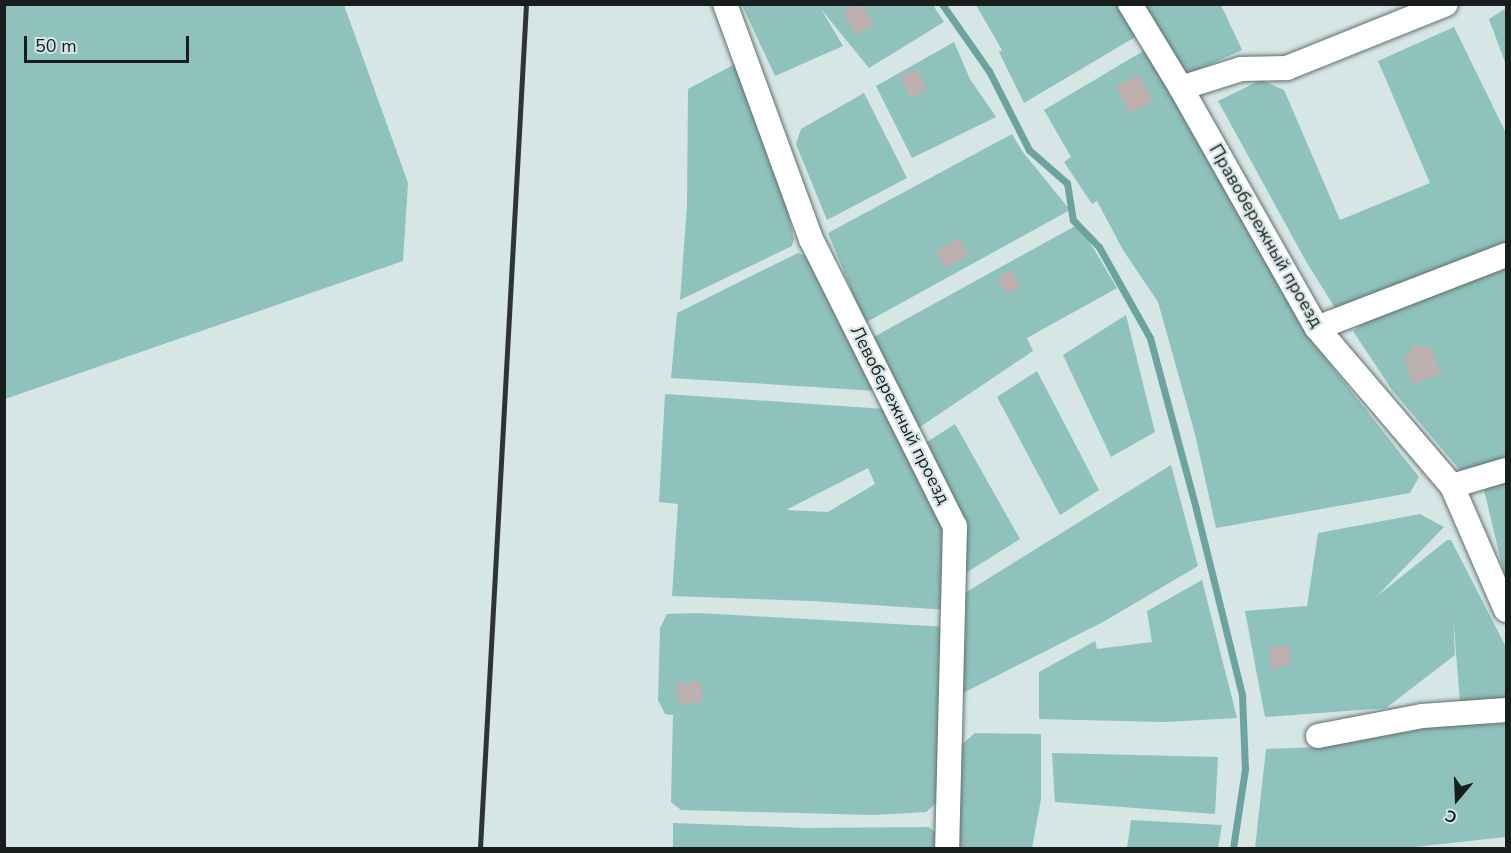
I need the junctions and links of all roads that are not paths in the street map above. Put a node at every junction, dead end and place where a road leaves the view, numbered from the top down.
1 (725, 4) edge
2 (1130, 4) edge
3 (1446, 4) edge
4 (1406, 12) edge
5 (1182, 88) junction
6 (1506, 255) edge
7 (1317, 328) junction
8 (1506, 470) edge
9 (1452, 486) junction
10 (1506, 610) edge
11 (1506, 710) edge
12 (1318, 736) dead end
13 (946, 849) edge

1 - 13 street, Левобережный проезд
2 - 5 street, Правобережный проезд
3 - 4 street
4 - 5 street
5 - 7 street, Правобережный проезд
6 - 7 street
7 - 9 street, Правобережный проезд
8 - 9 street
9 - 10 street, Правобережный проезд
11 - 12 street

